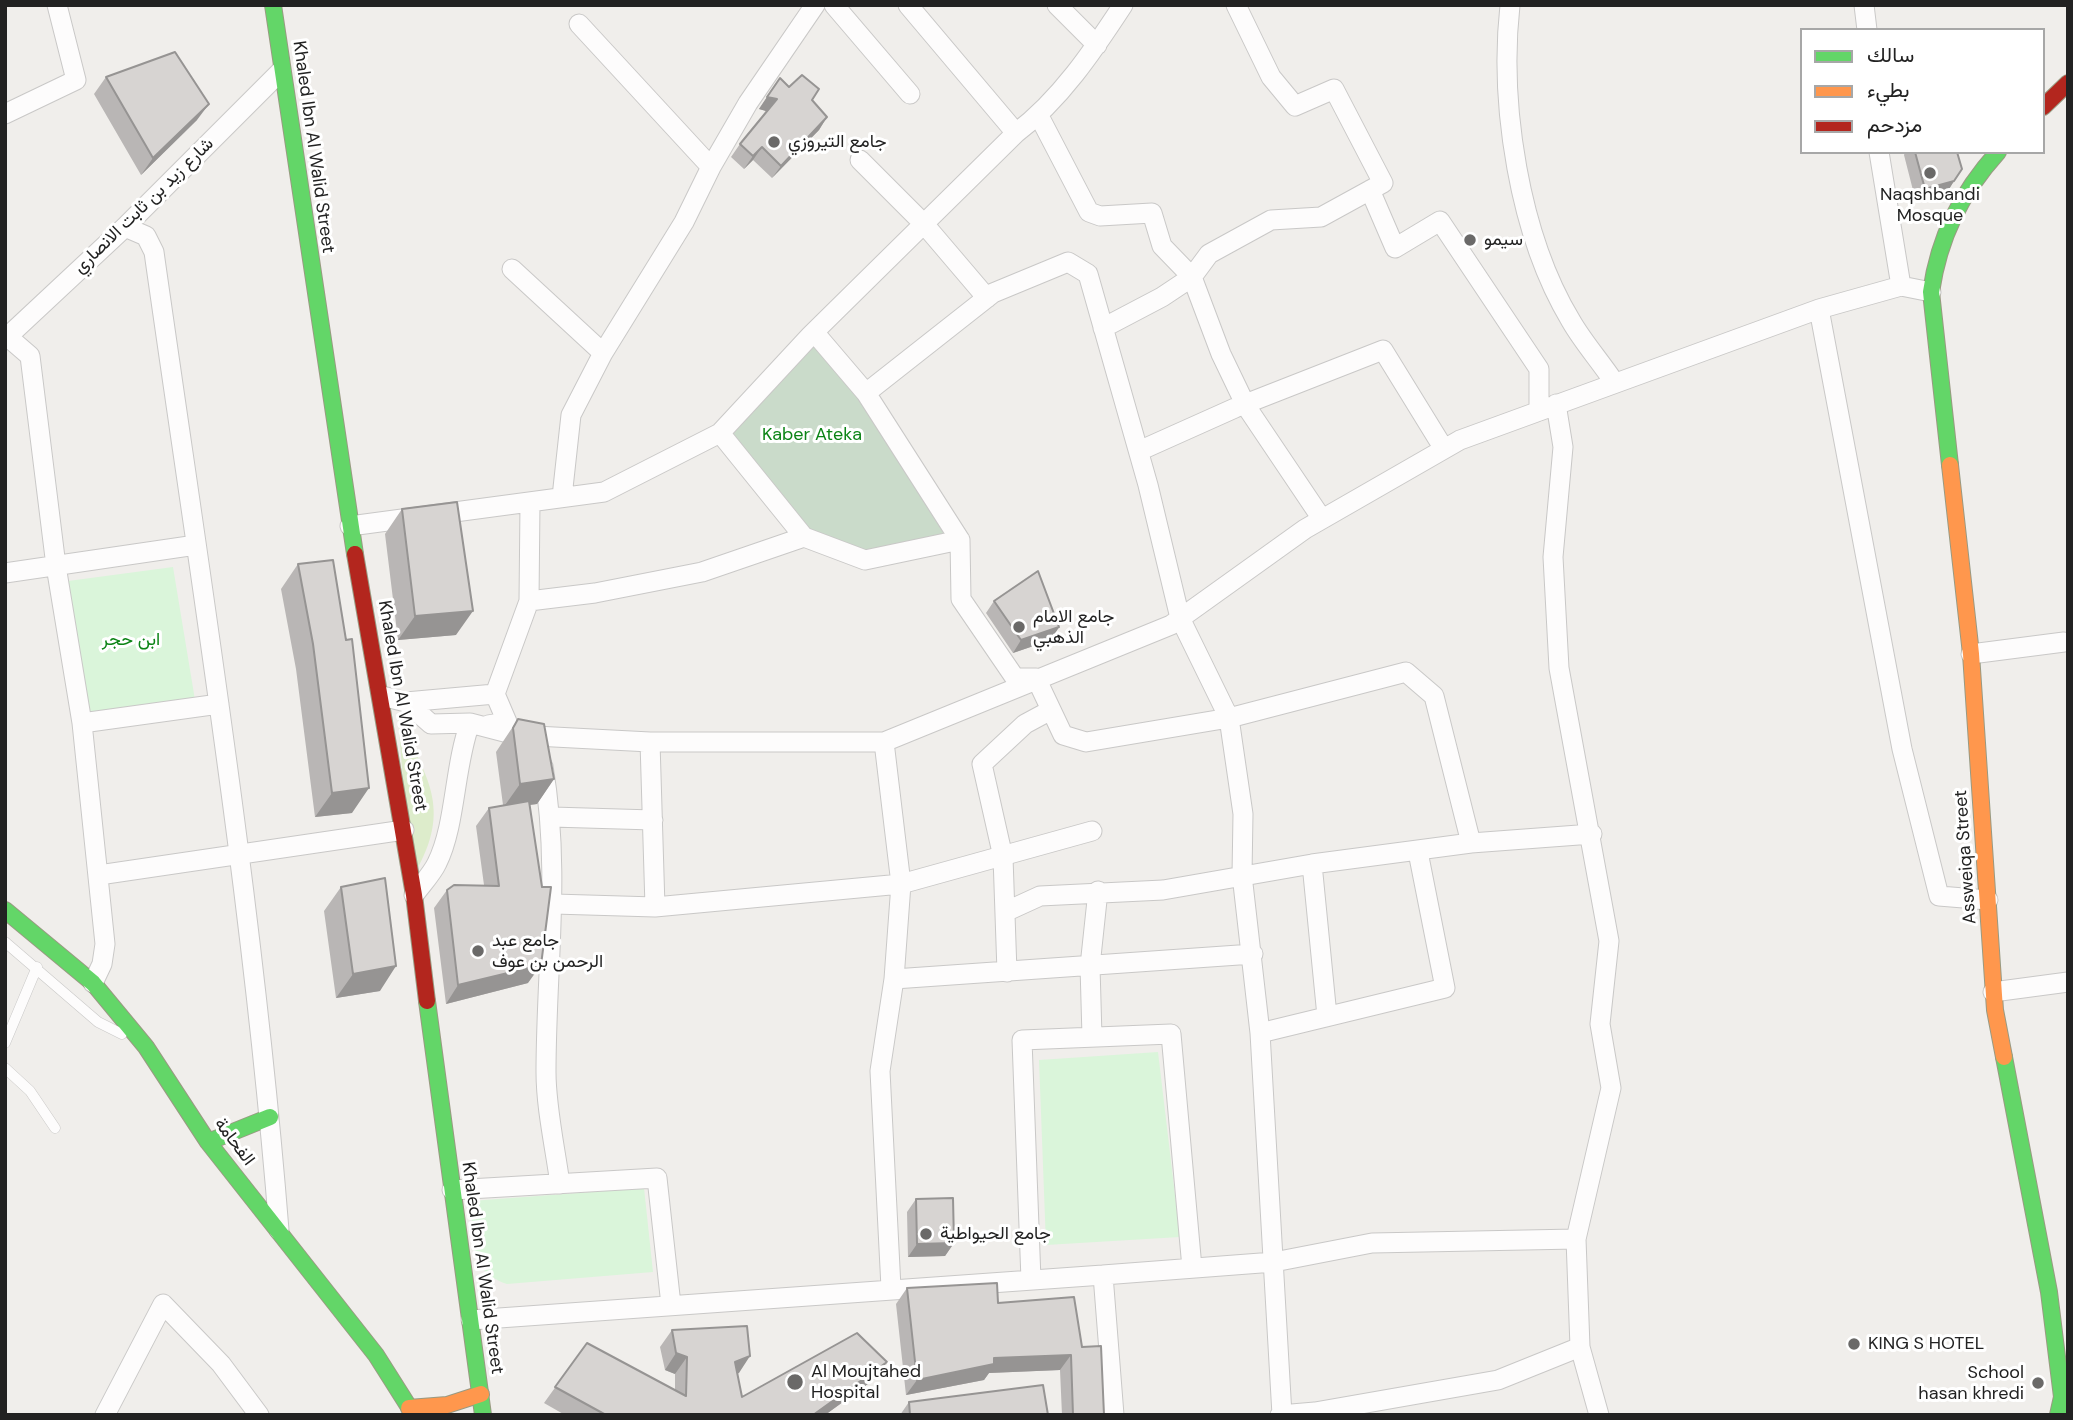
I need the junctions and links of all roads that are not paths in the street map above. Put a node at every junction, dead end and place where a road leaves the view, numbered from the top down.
1 (57, 5) edge
2 (273, 5) edge
3 (815, 5) edge
4 (834, 5) edge
5 (908, 5) edge
6 (1057, 5) edge
7 (1123, 5) edge
8 (1236, 5) edge
9 (1510, 5) edge
10 (1864, 5) edge
11 (579, 24) dead end
12 (1867, 28) edge
13 (1097, 45) junction
14 (281, 71) junction
15 (2068, 83) edge
16 (910, 94) dead end
17 (2045, 105) edge
18 (5, 114) edge
19 (1039, 116) junction
20 (1016, 133) junction
21 (1879, 154) edge
22 (1996, 154) edge
23 (860, 160) dead end
24 (710, 167) junction
25 (1370, 190) junction
26 (924, 224) junction
27 (125, 227) junction
28 (512, 269) dead end
29 (1192, 278) junction
30 (1901, 286) junction
31 (1931, 292) junction
32 (987, 298) junction
33 (1819, 309) junction
34 (1103, 327) junction
35 (814, 332) junction
36 (6, 338) edge
37 (603, 353) junction
38 (1614, 382) junction
39 (866, 393) junction
40 (1246, 406) junction
41 (1547, 407) junction
42 (720, 433) junction
43 (1444, 449) junction
44 (1139, 451) junction
45 (562, 497) junction
46 (530, 503) junction
47 (1322, 519) junction
48 (350, 526) junction
49 (804, 537) junction
50 (960, 540) junction
51 (196, 545) junction
52 (56, 566) junction
53 (5, 573) edge
54 (529, 601) junction
55 (1180, 618) junction
56 (2067, 640) edge
57 (1971, 654) junction
58 (1036, 678) junction
59 (495, 694) junction
60 (382, 696) junction
61 (406, 702) junction
62 (219, 704) junction
63 (1051, 710) junction
64 (1229, 718) junction
65 (82, 723) junction
66 (479, 724) junction
67 (537, 736) junction
68 (650, 742) junction
69 (884, 742) junction
70 (552, 817) junction
71 (653, 820) junction
72 (404, 830) junction
73 (1092, 831) dead end
74 (1592, 834) junction
75 (1471, 844) junction
76 (1418, 852) junction
77 (239, 854) junction
78 (1003, 857) junction
79 (1312, 864) junction
80 (99, 875) junction
81 (1242, 875) junction
82 (901, 884) junction
83 (1098, 891) junction
84 (414, 895) junction
85 (1988, 900) junction
86 (554, 904) junction
87 (655, 907) junction
88 (5, 910) edge
89 (1005, 912) junction
90 (5, 942) edge
91 (1254, 954) junction
92 (1090, 966) junction
93 (37, 967) junction
94 (1007, 972) junction
95 (894, 979) junction
96 (2068, 982) edge
97 (93, 983) junction
98 (1993, 992) junction
99 (1327, 1016) junction
100 (1260, 1033) junction
101 (1092, 1037) junction
102 (137, 1038) junction
103 (5, 1043) edge
104 (5, 1068) edge
105 (270, 1117) junction
106 (55, 1128) dead end
107 (208, 1142) junction
108 (560, 1184) junction
109 (452, 1190) junction
110 (279, 1230) junction
111 (1576, 1239) junction
112 (1274, 1262) junction
113 (1192, 1268) junction
114 (1103, 1275) junction
115 (1031, 1280) junction
116 (891, 1288) junction
117 (2058, 1290) edge
118 (671, 1305) junction
119 (471, 1320) junction
120 (1580, 1347) junction
121 (481, 1394) junction
122 (412, 1411) edge
123 (1315, 1413) edge
124 (105, 1415) edge
125 (259, 1415) edge
126 (483, 1415) edge
127 (1114, 1415) edge
128 (1281, 1415) edge
129 (1600, 1415) edge
130 (2058, 1415) edge

1 - 18 street
2 - 14 main road, Khaled Ibn Al Walid Street
3 - 24 street
4 - 16 street
5 - 20 street
6 - 13 street
7 - 13 street
8 - 25 street
9 - 38 street
10 - 12 street
11 - 24 street
13 - 19 street
14 - 27 street, شارع زيد بن ثابت الانصاري
14 - 48 main road, Khaled Ibn Al Walid Street
15 - 17 main road
19 - 20 street
19 - 29 street
20 - 26 street
21 - 30 street
22 - 31 main road, Assweiqa Street
23 - 26 street
24 - 37 street
25 - 29 street
25 - 41 street
26 - 32 street
26 - 35 street
27 - 36 street, شارع زيد بن ثابت الانصاري
27 - 51 street
28 - 37 street
29 - 34 street
29 - 40 street
30 - 31 street
30 - 33 street
31 - 57 main road, Assweiqa Street
32 - 34 street
32 - 39 street
33 - 38 street
33 - 85 street
34 - 44 street
35 - 39 street
35 - 42 street
36 - 52 street
37 - 45 street
38 - 41 street
39 - 50 street
40 - 43 street
40 - 44 street
40 - 47 street
41 - 43 street
41 - 74 street
42 - 45 street
42 - 49 street
43 - 47 street
44 - 55 street
45 - 46 street
46 - 48 street
46 - 54 street
47 - 55 street
48 - 60 main road, Khaled Ibn Al Walid Street
49 - 50 street
49 - 54 street
50 - 58 street
51 - 52 street
51 - 62 street
52 - 53 street
52 - 65 street
54 - 59 street
55 - 58 street
55 - 64 street
56 - 57 street
57 - 85 main road, Assweiqa Street
58 - 63 street
58 - 69 street
59 - 61 street
59 - 66 street
60 - 61 street
60 - 72 main road, Khaled Ibn Al Walid Street
61 - 66 street
62 - 65 street
62 - 77 street
63 - 64 street
63 - 78 street
64 - 75 street
64 - 81 street
65 - 80 street
66 - 67 street
66 - 84 street
67 - 68 street
67 - 70 street
68 - 69 street
68 - 71 street
69 - 82 street
70 - 71 street
70 - 86 street
71 - 87 street
72 - 77 street
72 - 84 main road, Khaled Ibn Al Walid Street
73 - 78 street
74 - 75 street
74 - 111 street
75 - 76 street
76 - 79 street
76 - 99 street
77 - 80 street
77 - 105 street
78 - 82 street
78 - 89 street
79 - 81 street
79 - 99 street
80 - 97 street
81 - 83 street
81 - 91 street
82 - 87 street
82 - 95 street
83 - 89 street
83 - 92 street
84 - 109 main road, Khaled Ibn Al Walid Street
85 - 98 main road, Assweiqa Street
86 - 87 street
86 - 108 street
88 - 97 main road, الفحامة
89 - 94 street
90 - 93 lane
91 - 92 street
91 - 100 street
92 - 94 street
92 - 101 street
93 - 102 lane
93 - 103 lane
94 - 95 street
95 - 116 street
96 - 98 street
97 - 102 main road, الفحامة
98 - 117 main road, Assweiqa Street
99 - 100 street
100 - 112 street
101 - 113 street
101 - 115 street
102 - 107 main road, الفحامة
104 - 106 lane
105 - 107 main road
105 - 110 street
107 - 110 main road, الفحامة
108 - 109 street
108 - 118 street
109 - 119 main road, Khaled Ibn Al Walid Street
110 - 122 main road, الفحامة
111 - 112 street
111 - 120 street
112 - 113 street
112 - 128 street
113 - 114 street
114 - 115 street
114 - 127 street
115 - 116 street
116 - 118 street
117 - 130 main road, Assweiqa Street
118 - 119 street
119 - 121 main road, Khaled Ibn Al Walid Street
120 - 123 street
120 - 129 street
121 - 122 main road
121 - 126 main road, Khaled Ibn Al Walid Street
123 - 128 street
124 - 125 street

